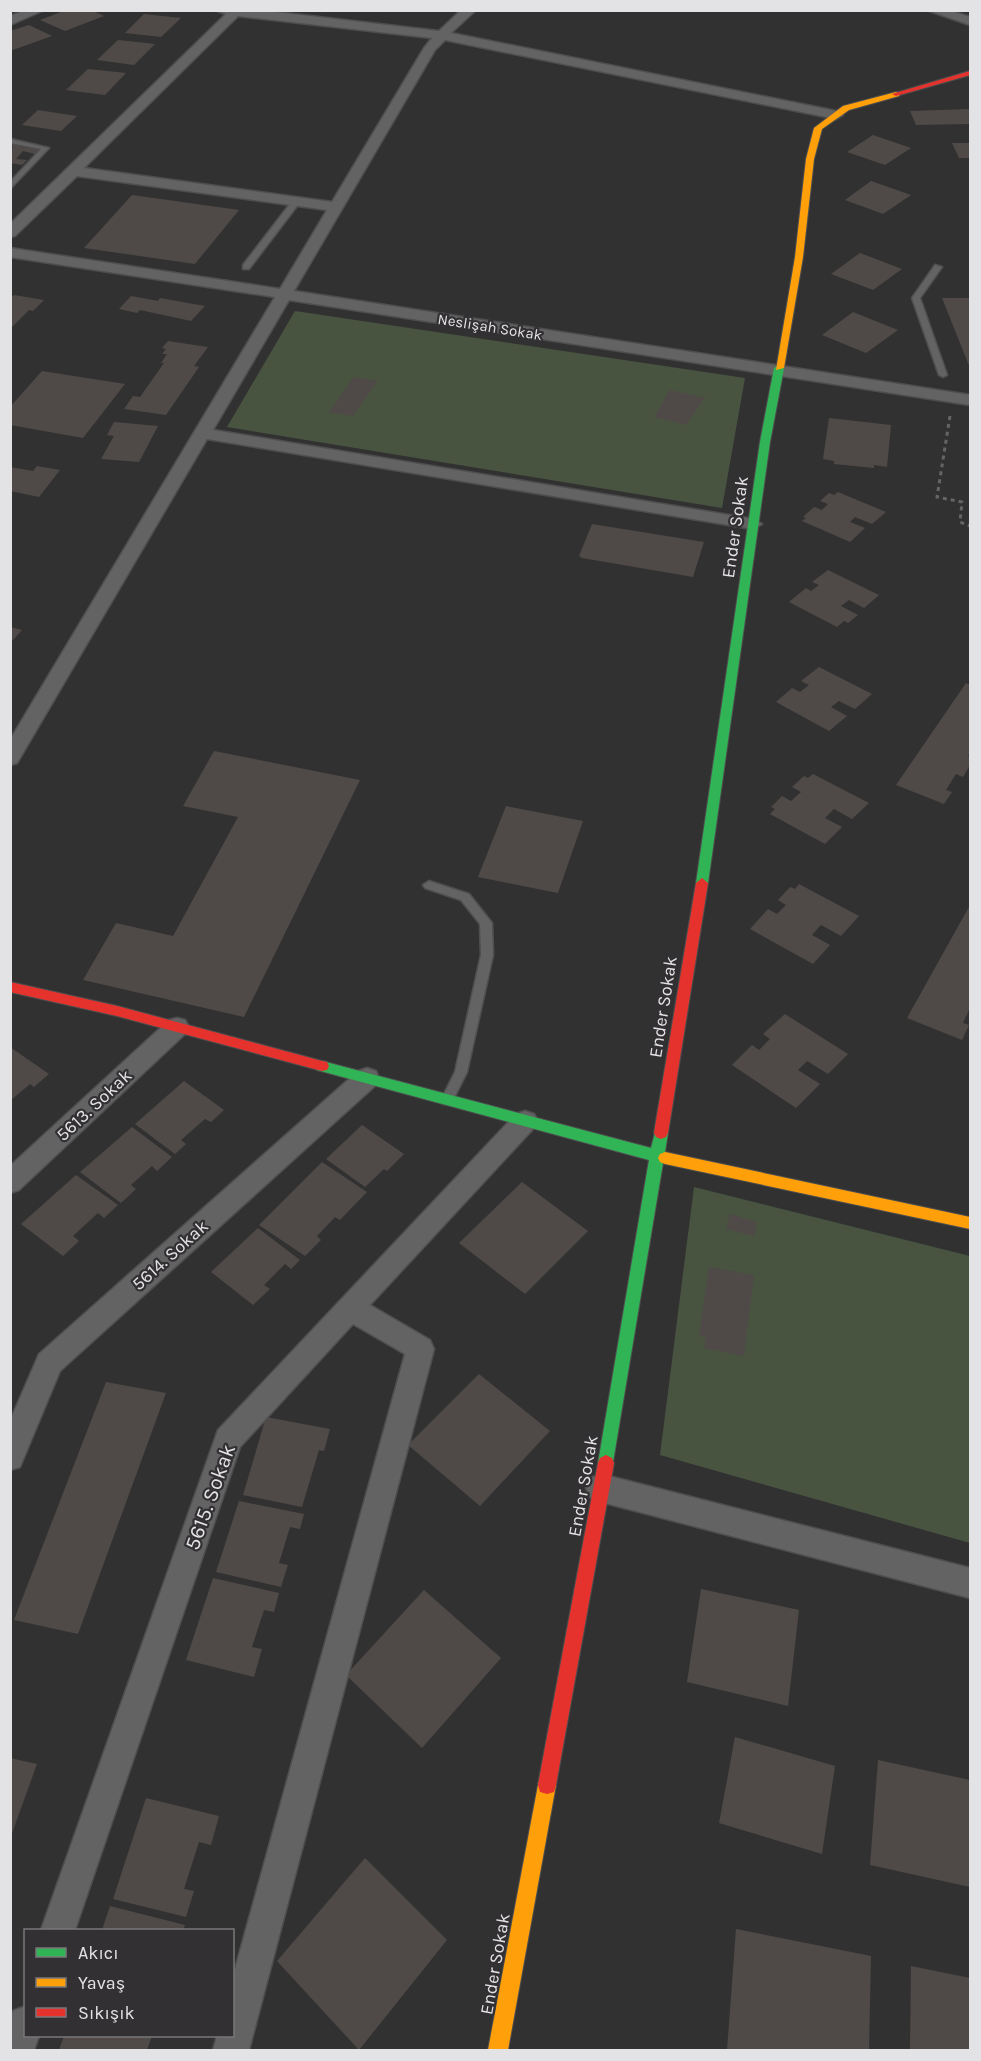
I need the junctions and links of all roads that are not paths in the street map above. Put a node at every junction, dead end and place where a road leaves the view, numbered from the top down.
1 (38, 10) edge
2 (470, 10) edge
3 (933, 10) edge
4 (228, 11) edge
5 (10, 21) edge
6 (970, 21) edge
7 (440, 35) junction
8 (970, 73) edge
9 (836, 115) junction
10 (10, 141) edge
11 (74, 171) junction
12 (10, 187) edge
13 (296, 202) junction
14 (338, 207) junction
15 (10, 233) edge
16 (10, 252) edge
17 (246, 267) dead end
18 (938, 267) dead end
19 (286, 295) junction
20 (777, 371) junction
21 (943, 375) dead end
22 (970, 400) edge
23 (201, 433) junction
24 (753, 524) junction
25 (10, 758) edge
26 (429, 885) dead end
27 (10, 987) edge
28 (177, 1028) junction
29 (367, 1078) junction
30 (447, 1100) junction
31 (525, 1121) junction
32 (657, 1156) junction
33 (10, 1182) edge
34 (970, 1223) edge
35 (351, 1308) junction
36 (10, 1458) edge
37 (601, 1488) junction
38 (970, 1583) edge
39 (58, 1929) edge
40 (24, 2029) edge
41 (16, 2050) edge
42 (231, 2050) edge
43 (498, 2050) edge

1 - 5 street
2 - 7 street
3 - 6 street
4 - 7 street
4 - 11 street
7 - 9 street
7 - 14 street
8 - 9 street, Ender Sokak
9 - 20 street, Ender Sokak
10 - 12 lane
11 - 13 street
11 - 15 street
13 - 14 street
13 - 17 lane
14 - 19 street
16 - 19 street, Neslişah Sokak
18 - 21 lane
19 - 20 street, Neslişah Sokak
19 - 23 street
20 - 22 street, Neslişah Sokak
20 - 24 street, Ender Sokak
23 - 24 street
23 - 25 street
24 - 32 street, Ender Sokak
26 - 30 lane
27 - 28 street
28 - 29 street
28 - 33 street, 5613. Sokak
29 - 30 street
29 - 36 street, 5614. Sokak
30 - 31 street
31 - 32 street
31 - 35 street, 5615. Sokak
32 - 34 street
32 - 37 street, Ender Sokak
35 - 39 street, 5615. Sokak
35 - 42 street
37 - 38 street
37 - 43 street, Ender Sokak
40 - 41 street

